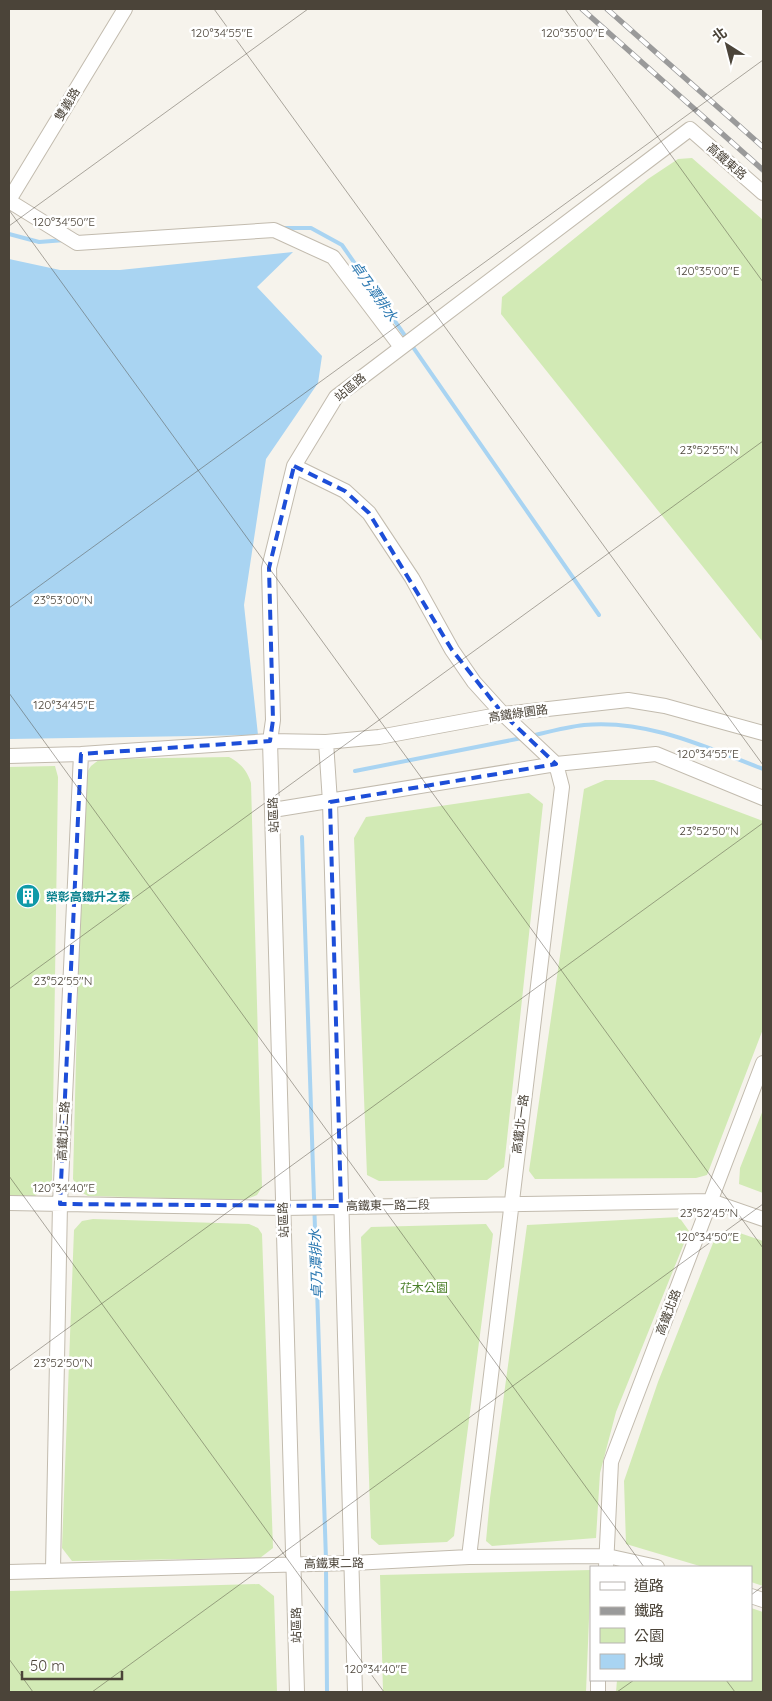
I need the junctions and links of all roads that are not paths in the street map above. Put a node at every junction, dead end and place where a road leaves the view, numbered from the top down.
1 (124, 9) edge
2 (690, 129) joint
3 (763, 193) edge
4 (9, 200) edge
5 (406, 343) junction
6 (294, 466) junction
7 (503, 714) junction
8 (763, 733) edge
9 (270, 741) junction
10 (326, 742) junction
11 (81, 754) junction
12 (9, 756) edge
13 (556, 764) junction
14 (763, 798) edge
15 (330, 802) junction
16 (273, 810) junction
17 (763, 1063) edge
18 (711, 1201) junction
19 (9, 1203) edge
20 (510, 1203) junction
21 (60, 1204) junction
22 (341, 1206) junction
23 (283, 1208) junction
24 (763, 1219) edge
25 (469, 1557) junction
26 (606, 1562) edge
27 (353, 1563) junction
28 (295, 1564) junction
29 (648, 1566) edge
30 (53, 1569) junction
31 (9, 1572) edge
32 (297, 1692) edge
33 (354, 1692) edge

1 - 4 street, 雙義路
2 - 3 street, 高鐵東路
2 - 5 street, 站區路
4 - 5 street
5 - 6 street, 站區路
6 - 7 street
6 - 9 street, 站區路
7 - 8 street, 高鐵綠園路
7 - 10 street, 高鐵綠園路
7 - 13 street
9 - 10 street, 高鐵綠園路
9 - 11 street, 高鐵綠園路
9 - 16 street, 站區路
10 - 15 street
11 - 12 street, 高鐵綠園路
11 - 21 street, 高鐵北二路
13 - 14 street
13 - 15 street
13 - 20 street, 高鐵北一路
15 - 16 street
15 - 22 street
16 - 23 street, 站區路
17 - 18 street, 高鐵北路
18 - 20 street, 高鐵東一路二段
18 - 24 street, 高鐵東一路二段
18 - 26 street, 高鐵北路
19 - 21 street, 高鐵東一路二段
20 - 22 street, 高鐵東一路二段
20 - 25 street, 高鐵北一路
21 - 23 street, 高鐵東一路二段
21 - 30 street, 高鐵北二路
22 - 23 street, 高鐵東一路二段
22 - 27 street
23 - 28 street, 站區路
25 - 26 street, 高鐵東二路
25 - 27 street, 高鐵東二路
26 - 29 street, 高鐵東二路
27 - 28 street, 高鐵東二路
27 - 33 street
28 - 30 street, 高鐵東二路
28 - 32 street, 站區路
30 - 31 street, 高鐵東二路

